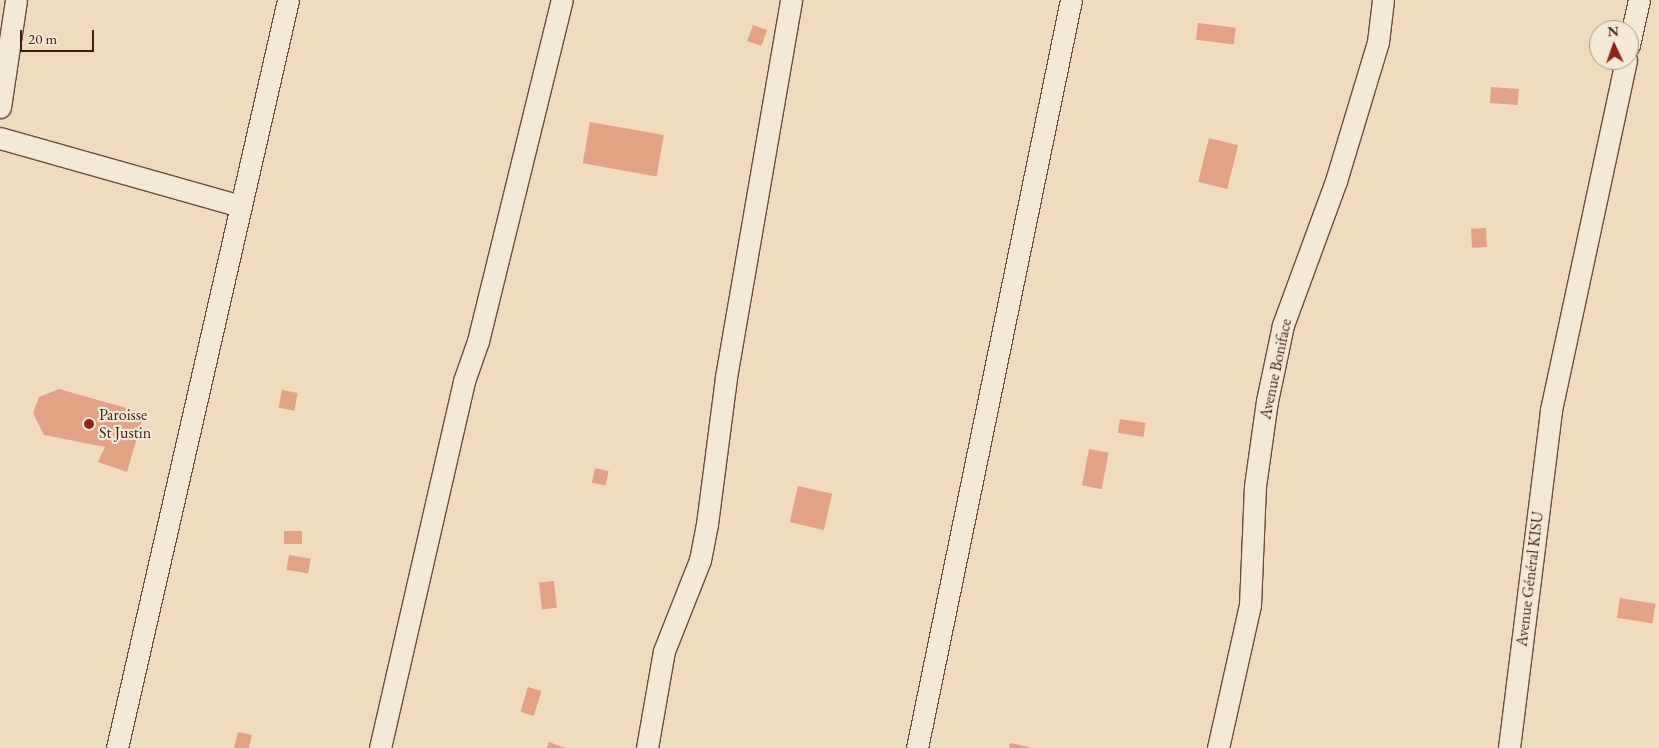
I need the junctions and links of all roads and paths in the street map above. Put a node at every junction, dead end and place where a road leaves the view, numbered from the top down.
1 (16, 0) edge
2 (288, 0) edge
3 (562, 0) edge
4 (791, 0) edge
5 (1071, 0) edge
6 (1384, 0) edge
7 (1639, 0) edge
8 (1635, 20) edge
9 (1624, 70) edge
10 (0, 107) edge
11 (0, 138) edge
12 (241, 206) junction
13 (117, 748) edge
14 (380, 748) edge
15 (648, 748) edge
16 (917, 748) edge
17 (1218, 748) edge
18 (1509, 748) edge

1 - 10 street
2 - 12 street
3 - 14 street
4 - 15 street
5 - 16 street
6 - 17 street, Avenue Boniface
7 - 8 street
9 - 18 street, Avenue Général KISU
11 - 12 street
12 - 13 street

